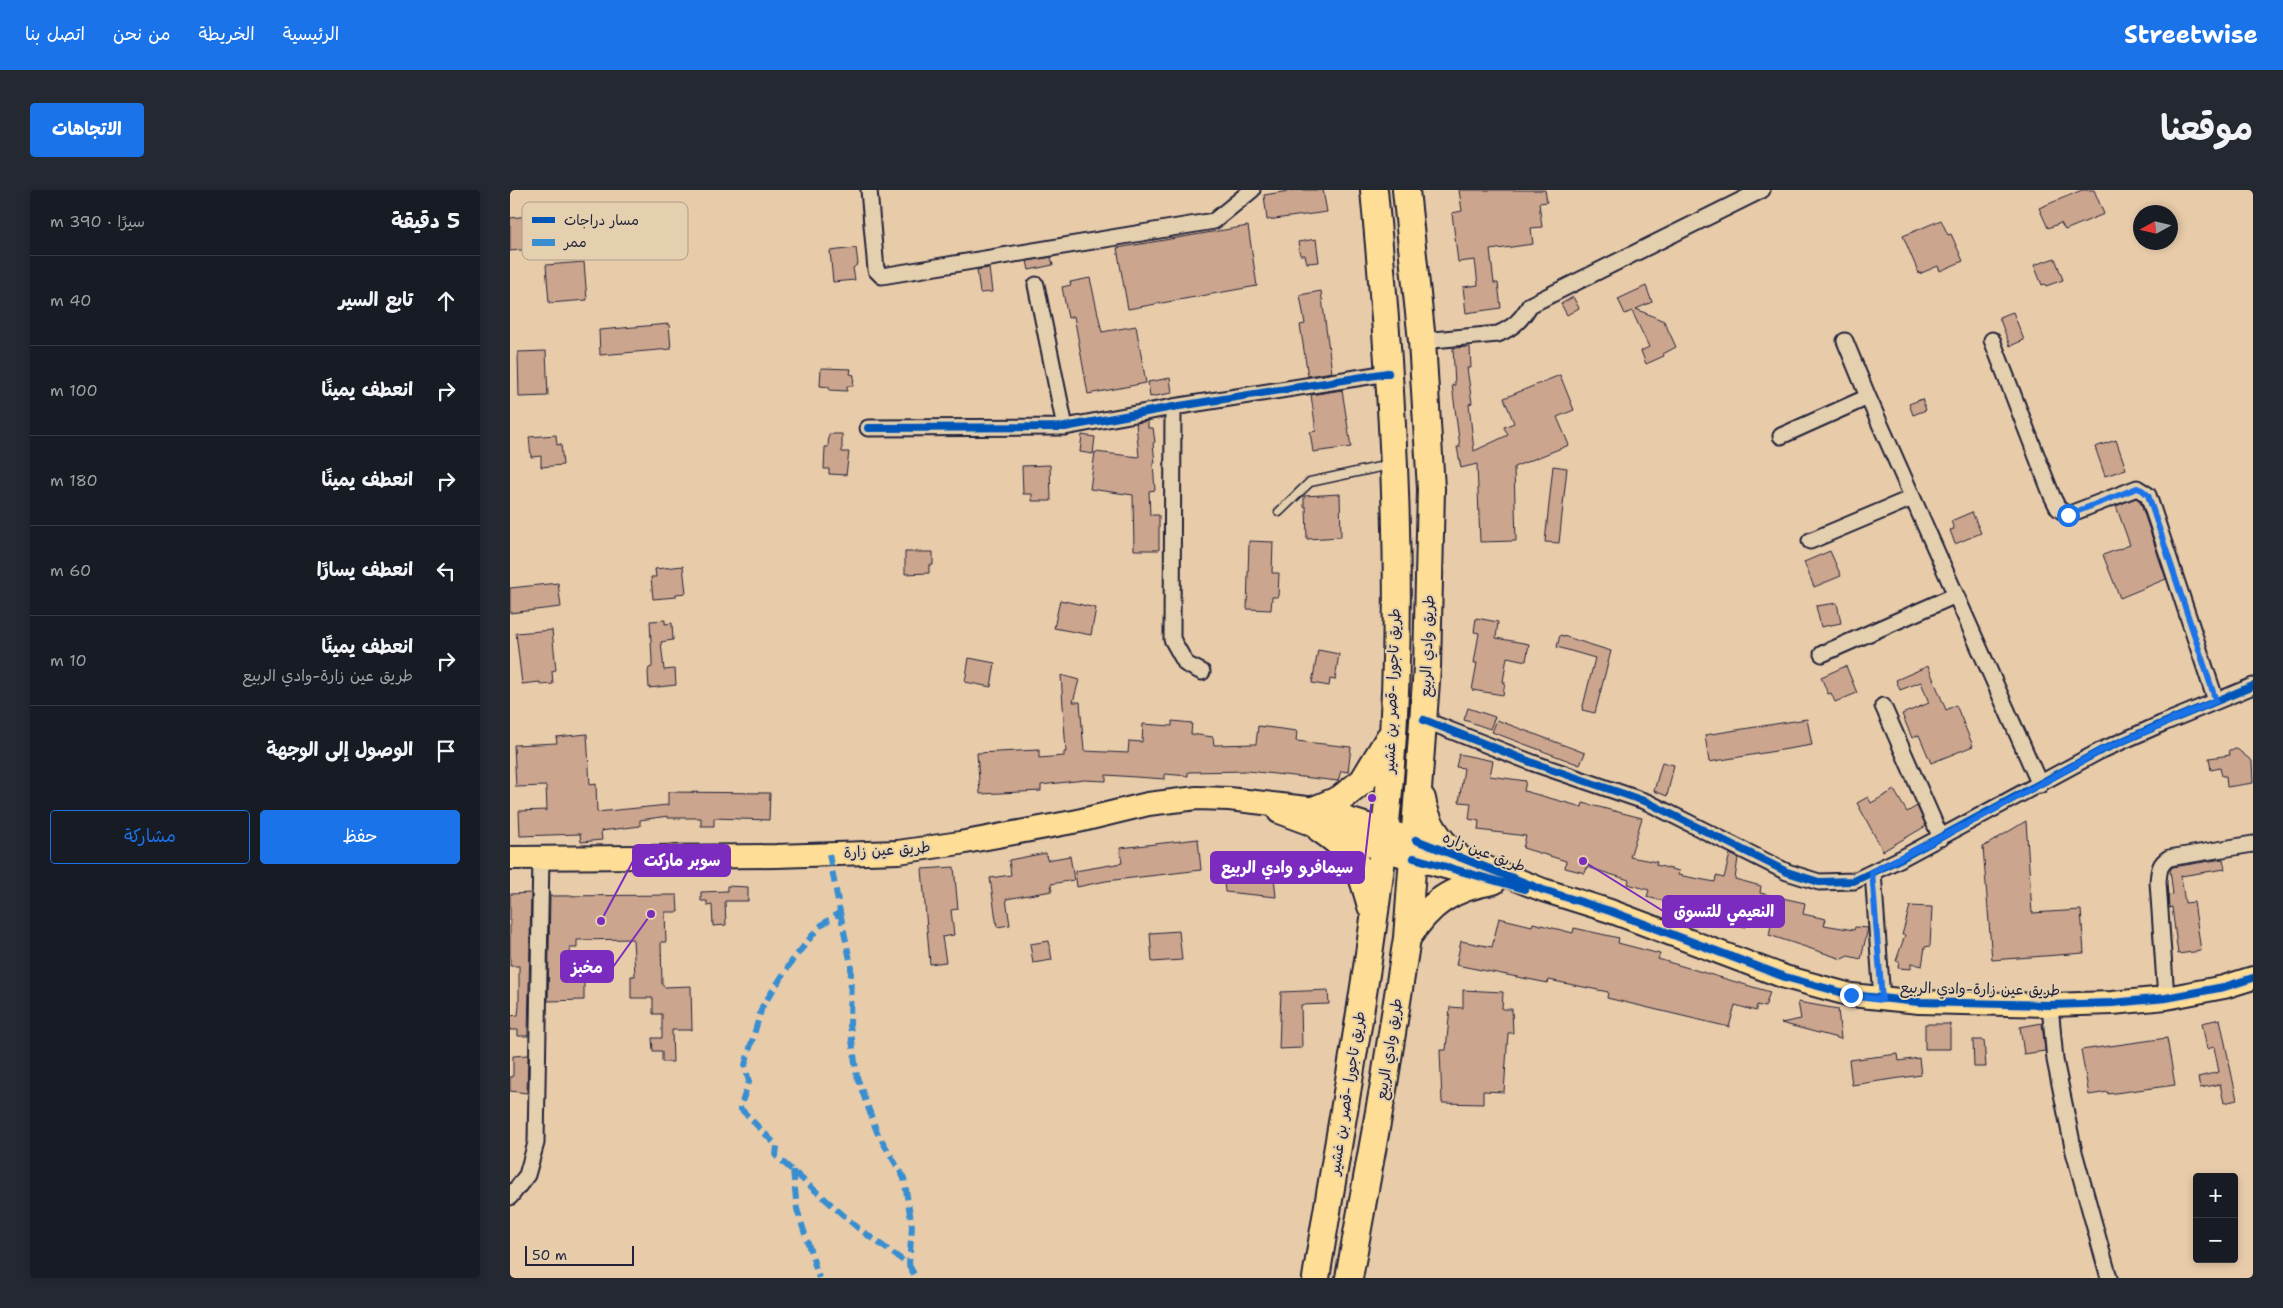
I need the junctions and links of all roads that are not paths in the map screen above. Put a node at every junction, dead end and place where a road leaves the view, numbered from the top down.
1 (868, 190) edge
2 (1252, 190) edge
3 (1374, 190) edge
4 (1406, 190) edge
5 (1762, 190) edge
6 (1731, 197) edge
7 (1036, 286) dead end
8 (1992, 340) dead end
9 (1422, 341) junction
10 (1845, 341) dead end
11 (1388, 373) junction
12 (1868, 397) junction
13 (1173, 407) junction
14 (1065, 427) junction
15 (868, 428) dead end
16 (1781, 436) dead end
17 (1394, 464) junction
18 (1912, 498) junction
19 (1279, 512) dead end
20 (1810, 541) dead end
21 (1956, 594) junction
22 (1822, 654) dead end
23 (1202, 672) dead end
24 (2253, 686) edge
25 (2216, 701) junction
26 (1882, 706) dead end
27 (1424, 720) junction
28 (1392, 733) junction
29 (1419, 783) junction
30 (2040, 785) junction
31 (1258, 801) joint
32 (1318, 819) junction
33 (1940, 838) junction
34 (1384, 841) junction
35 (2253, 844) edge
36 (1415, 849) junction
37 (1455, 854) junction
38 (541, 856) junction
39 (510, 858) edge
40 (1872, 872) junction
41 (1493, 881) junction
42 (1543, 890) junction
43 (1374, 917) junction
44 (1407, 938) junction
45 (2253, 978) edge
46 (2166, 998) junction
47 (1882, 1000) junction
48 (2050, 1005) junction
49 (510, 1197) edge
50 (1316, 1278) edge
51 (1349, 1278) edge
52 (2109, 1278) edge

1 - 2 street
3 - 11 highway, طريق تاجورا -قصر بن غشير
4 - 9 highway, طريق وادي الربيع
5 - 6 street
6 - 9 street
7 - 14 street
8 - 25 street
9 - 27 highway, طريق وادي الربيع
10 - 12 street
11 - 13 street
11 - 17 highway, طريق تاجورا -قصر بن غشير
12 - 16 street
12 - 18 street
13 - 14 street
13 - 23 street
14 - 15 street
17 - 19 lane
17 - 28 highway, طريق تاجورا -قصر بن غشير
18 - 20 street
18 - 21 street
21 - 22 street
21 - 30 street
24 - 25 street
25 - 30 street
26 - 33 street
27 - 29 highway, طريق وادي الربيع
27 - 40 street
28 - 32 highway
28 - 34 highway, طريق تاجورا -قصر بن غشير
29 - 36 highway, طريق وادي الربيع
29 - 37 highway
30 - 33 street
31 - 32 main road, طريق عين زاره
31 - 38 main road, طريق عين زارة
32 - 34 main road, طريق عين زاره
32 - 43 highway
33 - 40 street
34 - 36 main road, طريق عين زاره
34 - 43 highway, طريق تاجورا -قصر بن غشير
35 - 46 street
36 - 37 main road, طريق عين زاره
36 - 41 main road
36 - 44 highway, طريق وادي الربيع
37 - 42 main road, طريق عين زاره
38 - 39 main road, طريق عين زارة
38 - 49 street
40 - 47 street
41 - 42 main road
41 - 44 highway
42 - 47 main road, طريق عين زارة-وادي الربيع
43 - 50 highway, طريق تاجورا -قصر بن غشير
44 - 51 highway, طريق وادي الربيع
45 - 46 main road, طريق عين زارة-وادي الربيع
46 - 48 main road, طريق عين زارة-وادي الربيع
47 - 48 main road, طريق عين زارة-وادي الربيع
48 - 52 street

